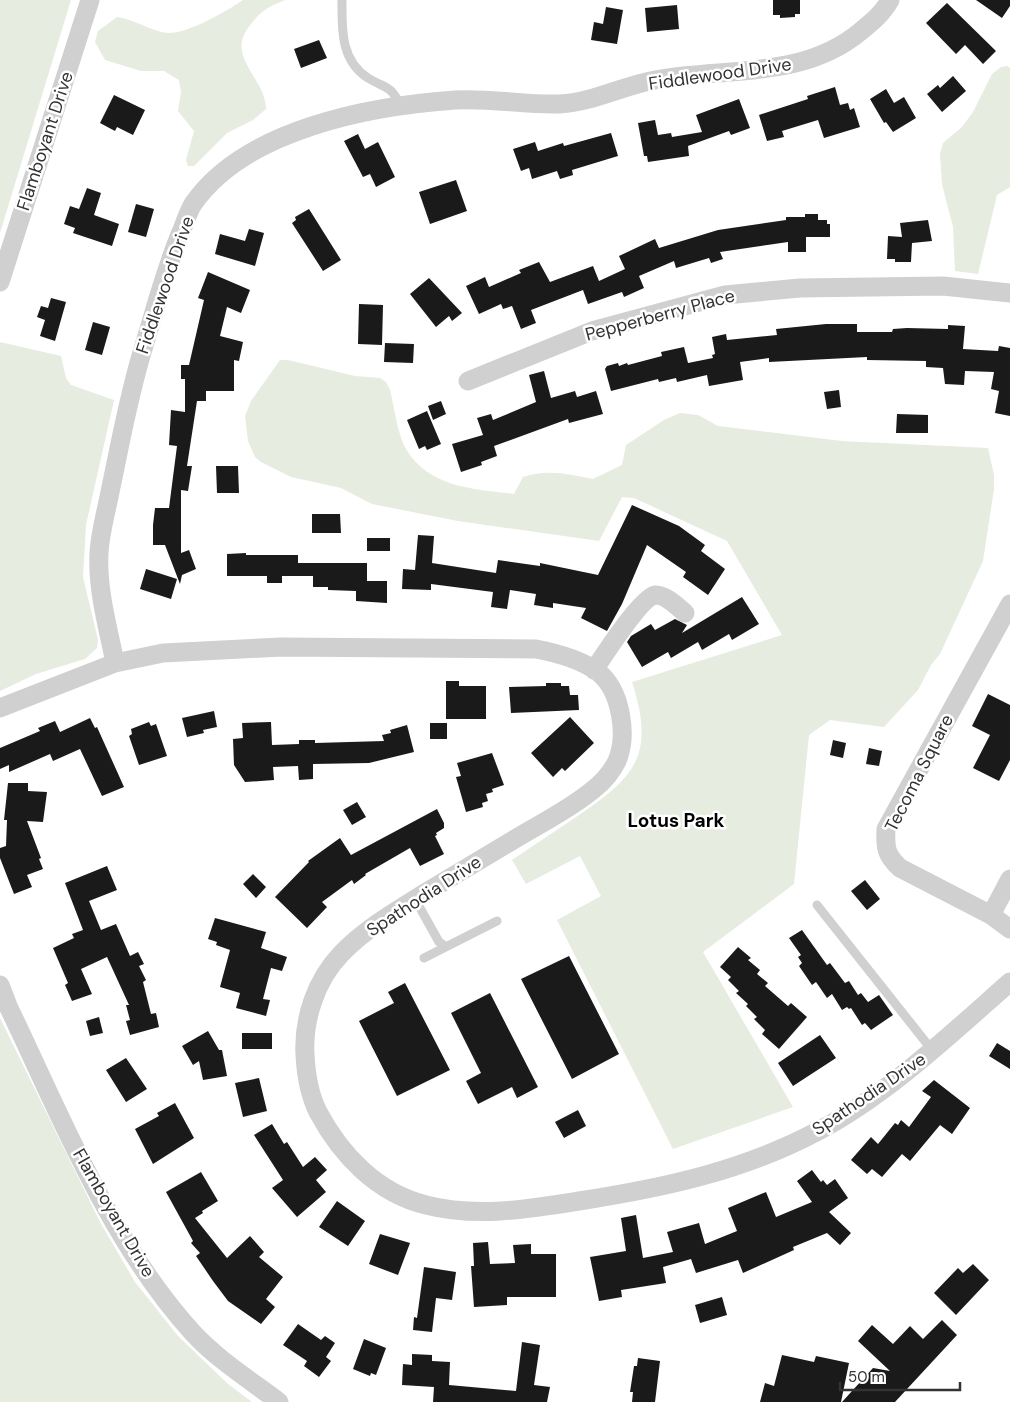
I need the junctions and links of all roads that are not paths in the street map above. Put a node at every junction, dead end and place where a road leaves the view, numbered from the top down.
1 (90, 0) edge
2 (342, 0) edge
3 (890, 0) edge
4 (402, 108) junction
5 (0, 282) edge
6 (1010, 293) edge
7 (468, 381) dead end
8 (1010, 604) edge
9 (685, 613) dead end
10 (115, 663) junction
11 (594, 670) junction
12 (0, 708) edge
13 (1010, 879) edge
14 (415, 899) junction
15 (817, 905) dead end
16 (991, 915) junction
17 (498, 921) dead end
18 (1010, 929) edge
19 (445, 946) junction
20 (424, 958) dead end
21 (1010, 982) edge
22 (0, 985) edge
23 (932, 1050) junction
24 (279, 1402) edge

1 - 5 street, Flamboyant Drive
2 - 4 lane
3 - 4 street, Fiddlewood Drive
4 - 10 street, Fiddlewood Drive
6 - 7 street, Pepperberry Place
8 - 16 street, Tecoma Square
9 - 11 street
10 - 11 street, Spathodia Drive
10 - 12 street, Spathodia Drive
11 - 14 street, Spathodia Drive
13 - 16 street
14 - 19 lane
14 - 23 street, Spathodia Drive
15 - 23 lane
16 - 18 street, Tecoma Square
17 - 19 lane
19 - 20 lane
21 - 23 street, Spathodia Drive
22 - 24 street, Flamboyant Drive

